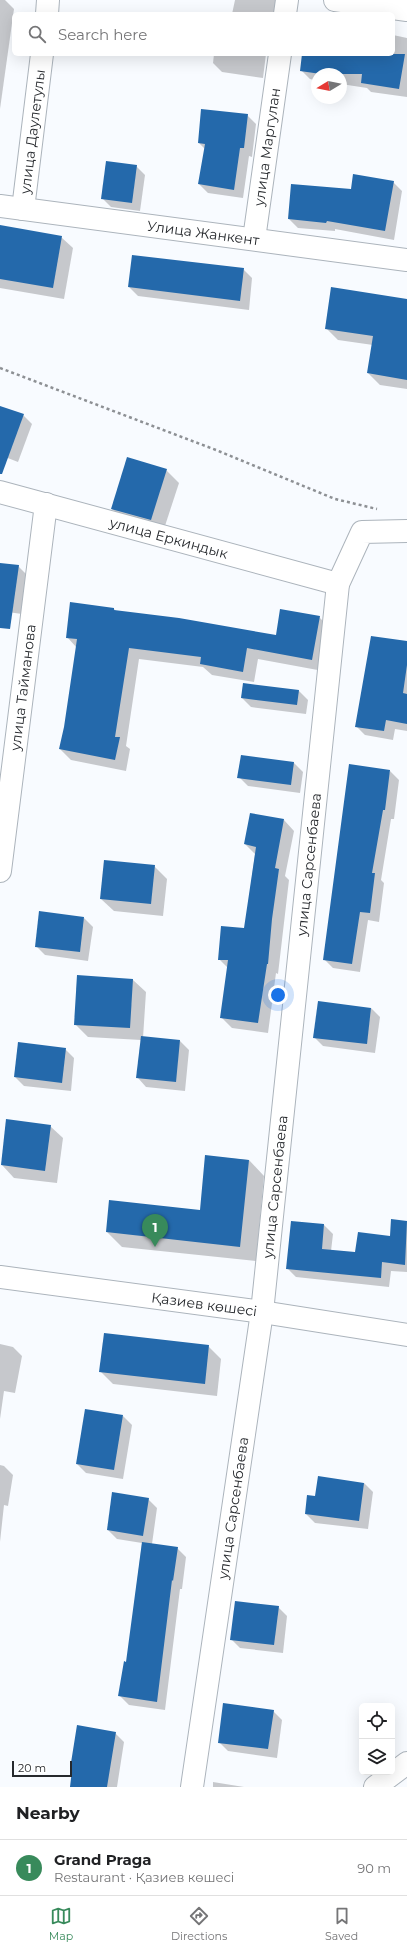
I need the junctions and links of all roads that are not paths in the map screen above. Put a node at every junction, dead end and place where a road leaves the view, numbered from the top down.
1 (48, 0) edge
2 (287, 0) edge
3 (335, 0) edge
4 (407, 10) edge
5 (47, 12) edge
6 (285, 12) edge
7 (42, 56) edge
8 (280, 56) edge
9 (0, 206) edge
10 (23, 209) junction
11 (254, 239) junction
12 (407, 260) edge
13 (0, 492) edge
14 (46, 504) junction
15 (407, 530) edge
16 (338, 584) junction
17 (0, 871) edge
18 (0, 1277) edge
19 (262, 1312) junction
20 (407, 1335) edge
21 (407, 1763) edge
22 (192, 1787) edge
23 (375, 1787) edge

1 - 5 street
2 - 6 street
3 - 4 street
7 - 10 street, улица Даулетулы
8 - 11 street, улица Маргулан
9 - 10 street, Улица Жанкент
10 - 11 street, Улица Жанкент
11 - 12 street, Улица Жанкент
13 - 14 street, улица Еркиндык
14 - 16 street, улица Еркиндык
14 - 17 street, улица Тайманова
15 - 16 street, улица Сарсенбаева
16 - 19 street, улица Сарсенбаева
18 - 19 street, Қазиев көшесі
19 - 20 street, Қазиев көшесі
19 - 22 street, улица Сарсенбаева
21 - 23 street

